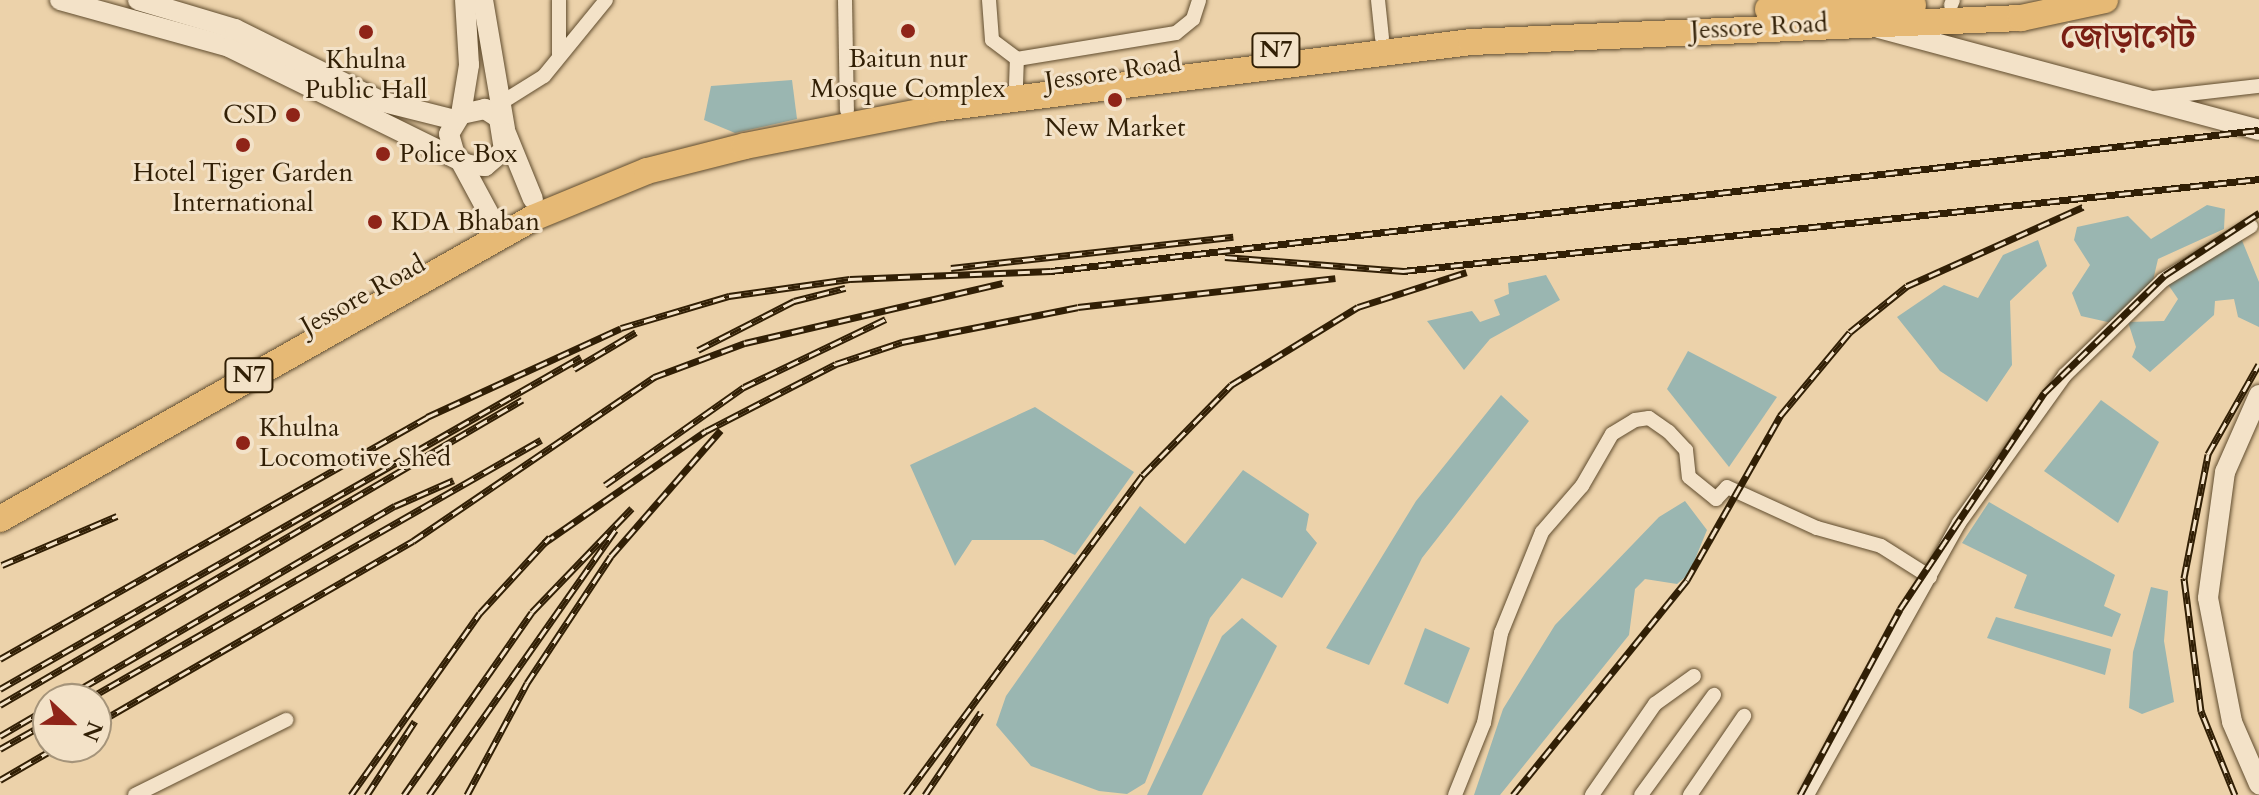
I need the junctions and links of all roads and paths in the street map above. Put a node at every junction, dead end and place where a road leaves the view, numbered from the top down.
1 (60, 0) edge
2 (138, 0) edge
3 (465, 0) edge
4 (483, 0) edge
5 (559, 0) edge
6 (606, 0) edge
7 (845, 0) edge
8 (989, 0) edge
9 (1199, 0) edge
10 (1378, 0) edge
11 (1952, 3) edge
12 (2093, 3) edge
13 (173, 5) edge
14 (1768, 5) edge
15 (1819, 6) junction
16 (1863, 23) junction
17 (1382, 38) junction
18 (559, 56) junction
19 (1017, 72) junction
20 (2259, 86) edge
21 (2153, 98) junction
22 (504, 101) junction
23 (847, 110) junction
24 (458, 117) junction
25 (2259, 130) edge
26 (506, 131) junction
27 (458, 158) junction
28 (533, 199) junction
29 (2251, 226) dead end
30 (497, 229) junction
31 (2259, 395) edge
32 (0, 504) edge
33 (0, 519) edge
34 (1930, 577) junction
35 (1694, 676) dead end
36 (1714, 695) dead end
37 (1744, 716) dead end
38 (286, 720) dead end
39 (2259, 784) edge
40 (135, 795) edge
41 (1455, 795) edge
42 (1592, 795) edge
43 (1641, 795) edge
44 (1690, 795) edge
45 (1807, 795) edge

1 - 27 main road
2 - 13 main road
3 - 24 main road
4 - 22 main road
5 - 18 street
6 - 18 street
7 - 23 street
8 - 19 street
9 - 19 street
10 - 17 street
11 - 12 highway, Jessore Road / N7
11 - 15 highway, Jessore Road / N7
12 - 16 highway, Jessore Road / N7
13 - 24 main road
14 - 15 highway, Jessore Road / N7
14 - 17 highway, Jessore Road / N7
15 - 16 main road
16 - 21 main road
16 - 30 highway, Jessore Road / N7
17 - 19 highway, Jessore Road / N7
18 - 22 street
19 - 23 highway, Jessore Road / N7
20 - 21 street
21 - 25 main road
22 - 26 main road
23 - 28 highway, Jessore Road / N7
24 - 26 main road
24 - 27 main road
26 - 27 main road
26 - 28 main road
27 - 30 main road
28 - 30 highway, Jessore Road / N7
29 - 34 street
30 - 32 highway, Jessore Road / N7
30 - 33 highway, N7
31 - 39 main road
34 - 41 street
34 - 45 street
35 - 42 street
36 - 43 street
37 - 44 street
38 - 40 street

